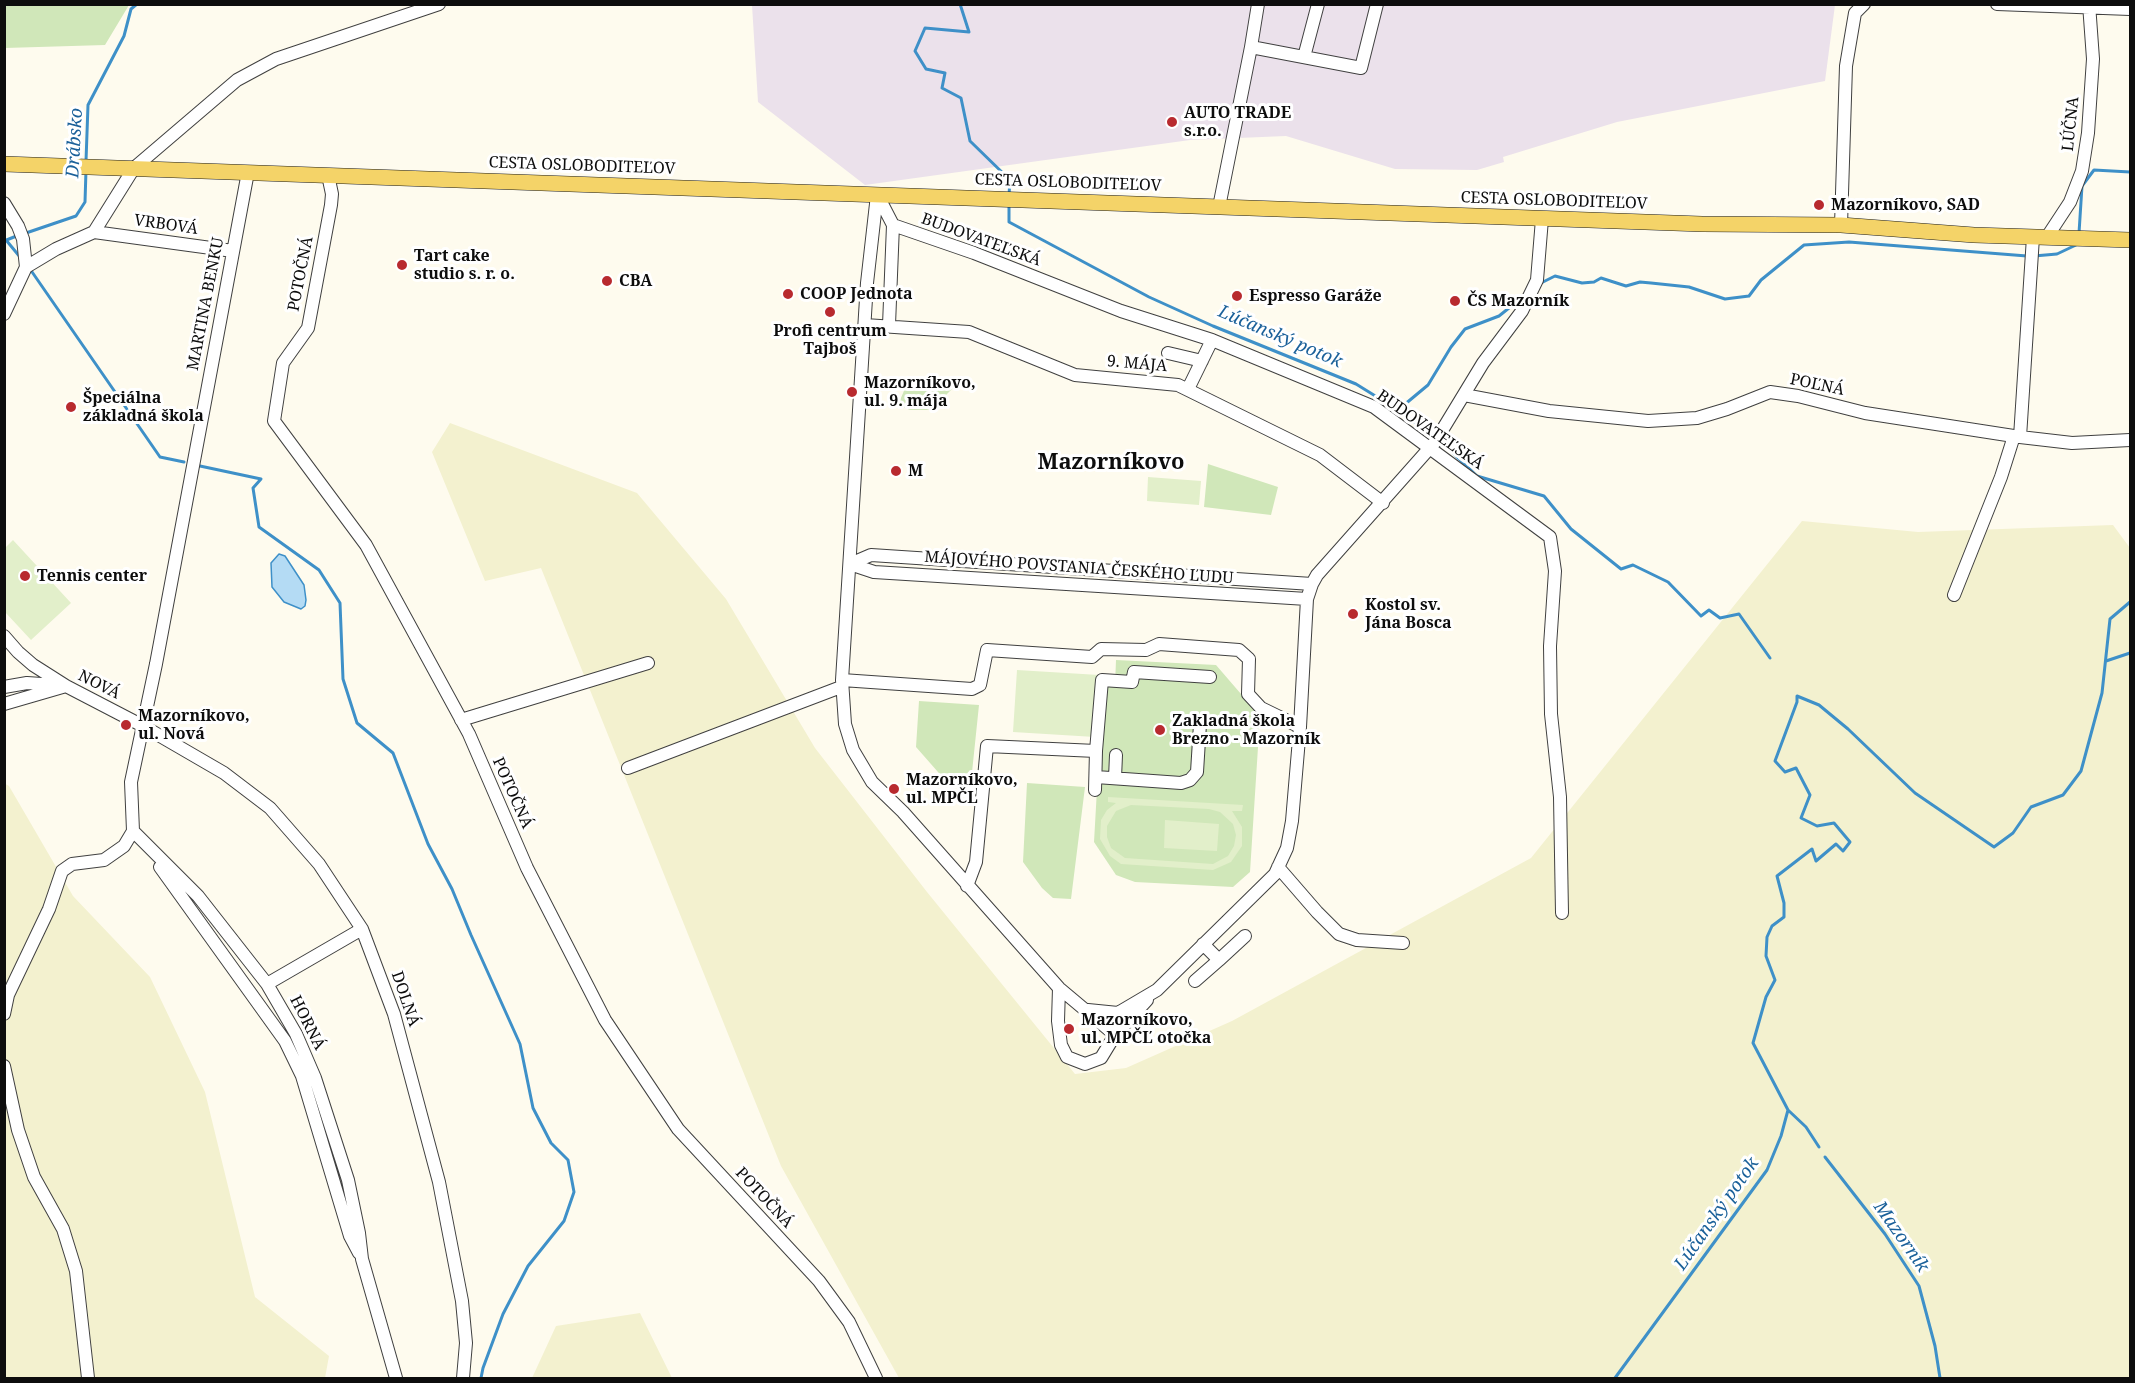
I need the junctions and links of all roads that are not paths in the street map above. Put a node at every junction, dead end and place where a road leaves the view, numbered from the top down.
1 (439, 4) edge
2 (1258, 4) edge
3 (1318, 4) edge
4 (1377, 4) edge
5 (1864, 4) edge
6 (1996, 4) edge
7 (2089, 6) edge
8 (2130, 9) edge
9 (1251, 47) junction
10 (1304, 57) junction
11 (4, 164) edge
12 (134, 168) junction
13 (248, 172) junction
14 (328, 175) junction
15 (877, 194) junction
16 (4, 203) edge
17 (1219, 207) junction
18 (1542, 219) junction
19 (893, 225) junction
20 (1841, 225) junction
21 (94, 232) junction
22 (2040, 237) junction
23 (2130, 240) edge
24 (233, 251) junction
25 (26, 267) junction
26 (18, 287) junction
27 (4, 293) edge
28 (4, 314) edge
29 (865, 325) junction
30 (888, 325) junction
31 (1212, 340) junction
32 (1168, 353) dead end
33 (1202, 361) junction
34 (1188, 389) junction
35 (1464, 395) junction
36 (2017, 436) junction
37 (2130, 440) edge
38 (1436, 441) junction
39 (1383, 503) junction
40 (850, 564) junction
41 (1312, 584) junction
42 (1954, 595) dead end
43 (1307, 599) junction
44 (4, 636) edge
45 (648, 663) dead end
46 (1210, 677) dead end
47 (841, 684) junction
48 (66, 686) junction
49 (4, 687) edge
50 (4, 704) edge
51 (461, 720) junction
52 (1200, 724) dead end
53 (143, 726) junction
54 (1300, 727) junction
55 (1096, 751) junction
56 (1116, 755) dead end
57 (628, 768) dead end
58 (1096, 777) junction
59 (1115, 778) junction
60 (1095, 790) dead end
61 (133, 831) junction
62 (144, 844) junction
63 (1278, 867) junction
64 (967, 886) junction
65 (1562, 913) dead end
66 (362, 929) junction
67 (1245, 936) dead end
68 (1403, 943) dead end
69 (1203, 944) junction
70 (1219, 960) junction
71 (1195, 981) dead end
72 (267, 984) junction
73 (1059, 988) junction
74 (1157, 990) junction
75 (1088, 1010) junction
76 (4, 1014) edge
77 (1115, 1035) junction
78 (4, 1066) edge
79 (362, 1259) junction
80 (88, 1378) edge
81 (396, 1378) edge
82 (463, 1378) edge
83 (876, 1378) edge

1 - 12 street, VRBOVÁ
2 - 9 street
3 - 10 street
4 - 10 street
5 - 20 street
6 - 7 street
7 - 8 street
7 - 22 street, LÚČNA
9 - 10 street
9 - 17 street
11 - 12 main road, CESTA OSLOBODITEĽOV
12 - 13 main road, CESTA OSLOBODITEĽOV
12 - 21 street, VRBOVÁ
13 - 14 main road, CESTA OSLOBODITEĽOV
13 - 24 street, MARTINA BENKU
14 - 15 main road, CESTA OSLOBODITEĽOV
14 - 51 street, POTOČNÁ
15 - 17 main road, CESTA OSLOBODITEĽOV
15 - 19 street
15 - 29 street
16 - 25 street
17 - 18 main road, CESTA OSLOBODITEĽOV
18 - 20 main road, CESTA OSLOBODITEĽOV
18 - 35 street
19 - 30 street
19 - 31 street, BUDOVATEĽSKÁ
20 - 22 main road, CESTA OSLOBODITEĽOV
21 - 24 street, VRBOVÁ
21 - 25 street
22 - 23 main road, CESTA OSLOBODITEĽOV
22 - 36 street
24 - 53 street, MARTINA BENKU
25 - 26 street
26 - 27 street
26 - 28 street
29 - 30 street, 9. MÁJA
29 - 40 street
30 - 34 street, 9. MÁJA
31 - 33 street
31 - 38 street, BUDOVATEĽSKÁ
32 - 33 street
33 - 34 street
34 - 39 street, 9. MÁJA
35 - 36 street, POĽNÁ
35 - 38 street
36 - 37 street, POĽNÁ
36 - 42 street
38 - 39 street
38 - 65 street, BUDOVATEĽSKÁ
39 - 41 street
40 - 41 street
40 - 43 street, MÁJOVÉHO POVSTANIA ČESKÉHO ĽUDU
40 - 47 street
41 - 43 street
43 - 54 street
44 - 48 street
45 - 51 street
46 - 55 street
47 - 54 street
47 - 57 street
47 - 64 street
48 - 49 street
48 - 50 street, NOVÁ
48 - 53 street, NOVÁ
51 - 83 street, POTOČNÁ
52 - 59 street
53 - 61 street
53 - 66 street, DOLNÁ
54 - 63 street
55 - 58 street
55 - 64 street
56 - 59 street
58 - 59 street
58 - 60 street
61 - 62 street, HORNÁ
61 - 76 street
62 - 72 street, HORNÁ
62 - 79 street, HORNÁ
63 - 68 street
63 - 69 street
64 - 73 street
66 - 72 street
66 - 82 street, DOLNÁ
67 - 70 street
69 - 70 street
69 - 74 street
70 - 71 street
72 - 79 street, HORNÁ
73 - 75 street
73 - 77 street
74 - 75 street
74 - 77 street
75 - 77 street
78 - 80 street
79 - 81 street, HORNÁ

